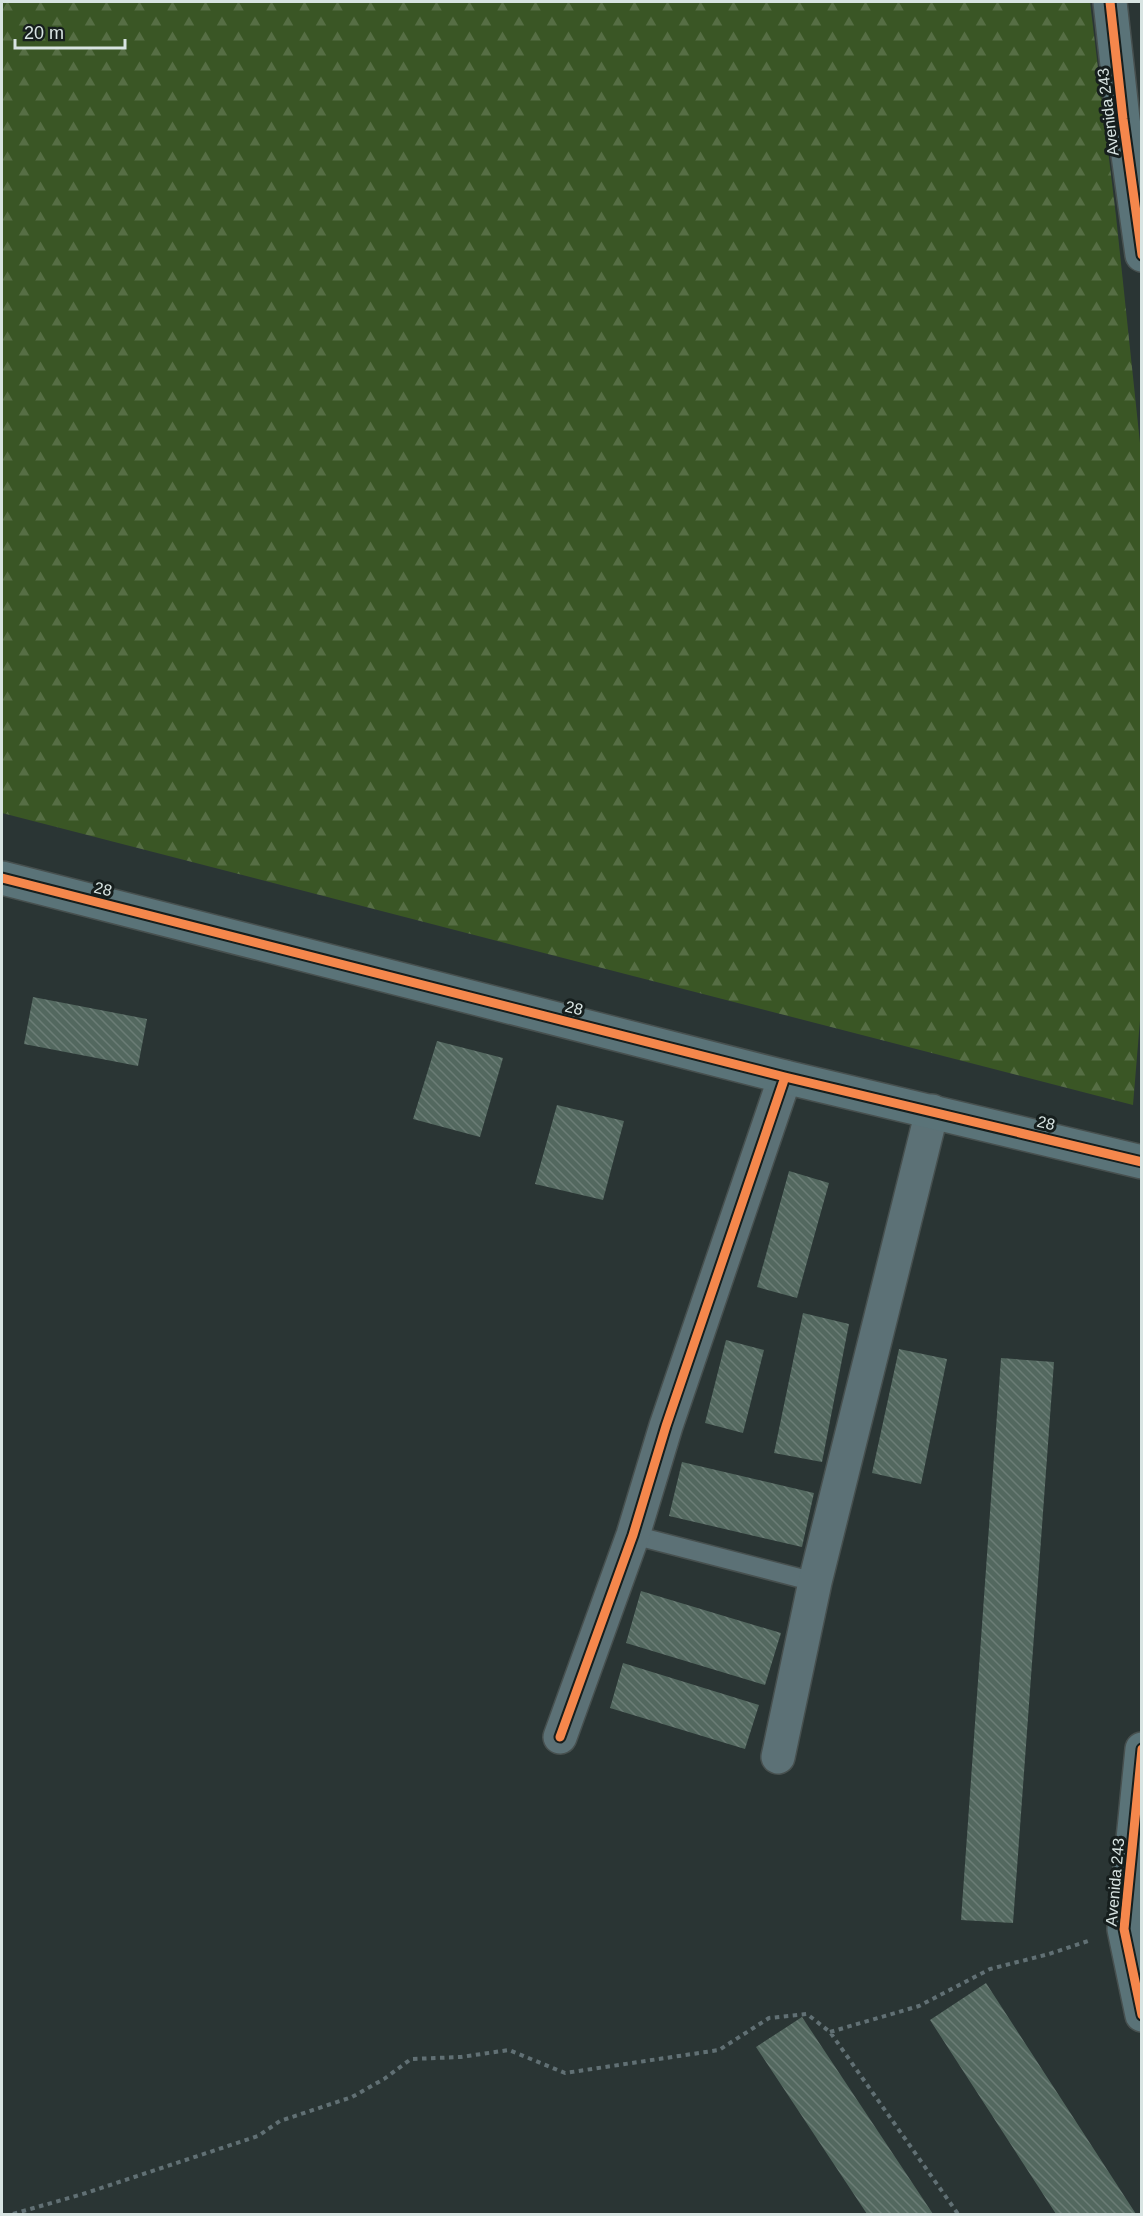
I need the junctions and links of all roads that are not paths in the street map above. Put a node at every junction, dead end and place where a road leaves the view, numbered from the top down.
1 (1110, 2) edge
2 (1142, 255) edge
3 (2, 878) edge
4 (785, 1077) junction
5 (932, 1111) junction
6 (1142, 1162) edge
7 (633, 1535) junction
8 (815, 1582) junction
9 (561, 1737) dead end
10 (1142, 1749) edge
11 (778, 1757) dead end
12 (1142, 2015) edge

1 - 2 street, Avenida 243
3 - 4 street, 28
4 - 5 street, 28
4 - 7 street
5 - 6 street, 28
5 - 8 street
7 - 8 lane
7 - 9 street
8 - 11 street
10 - 12 street, Avenida 243

